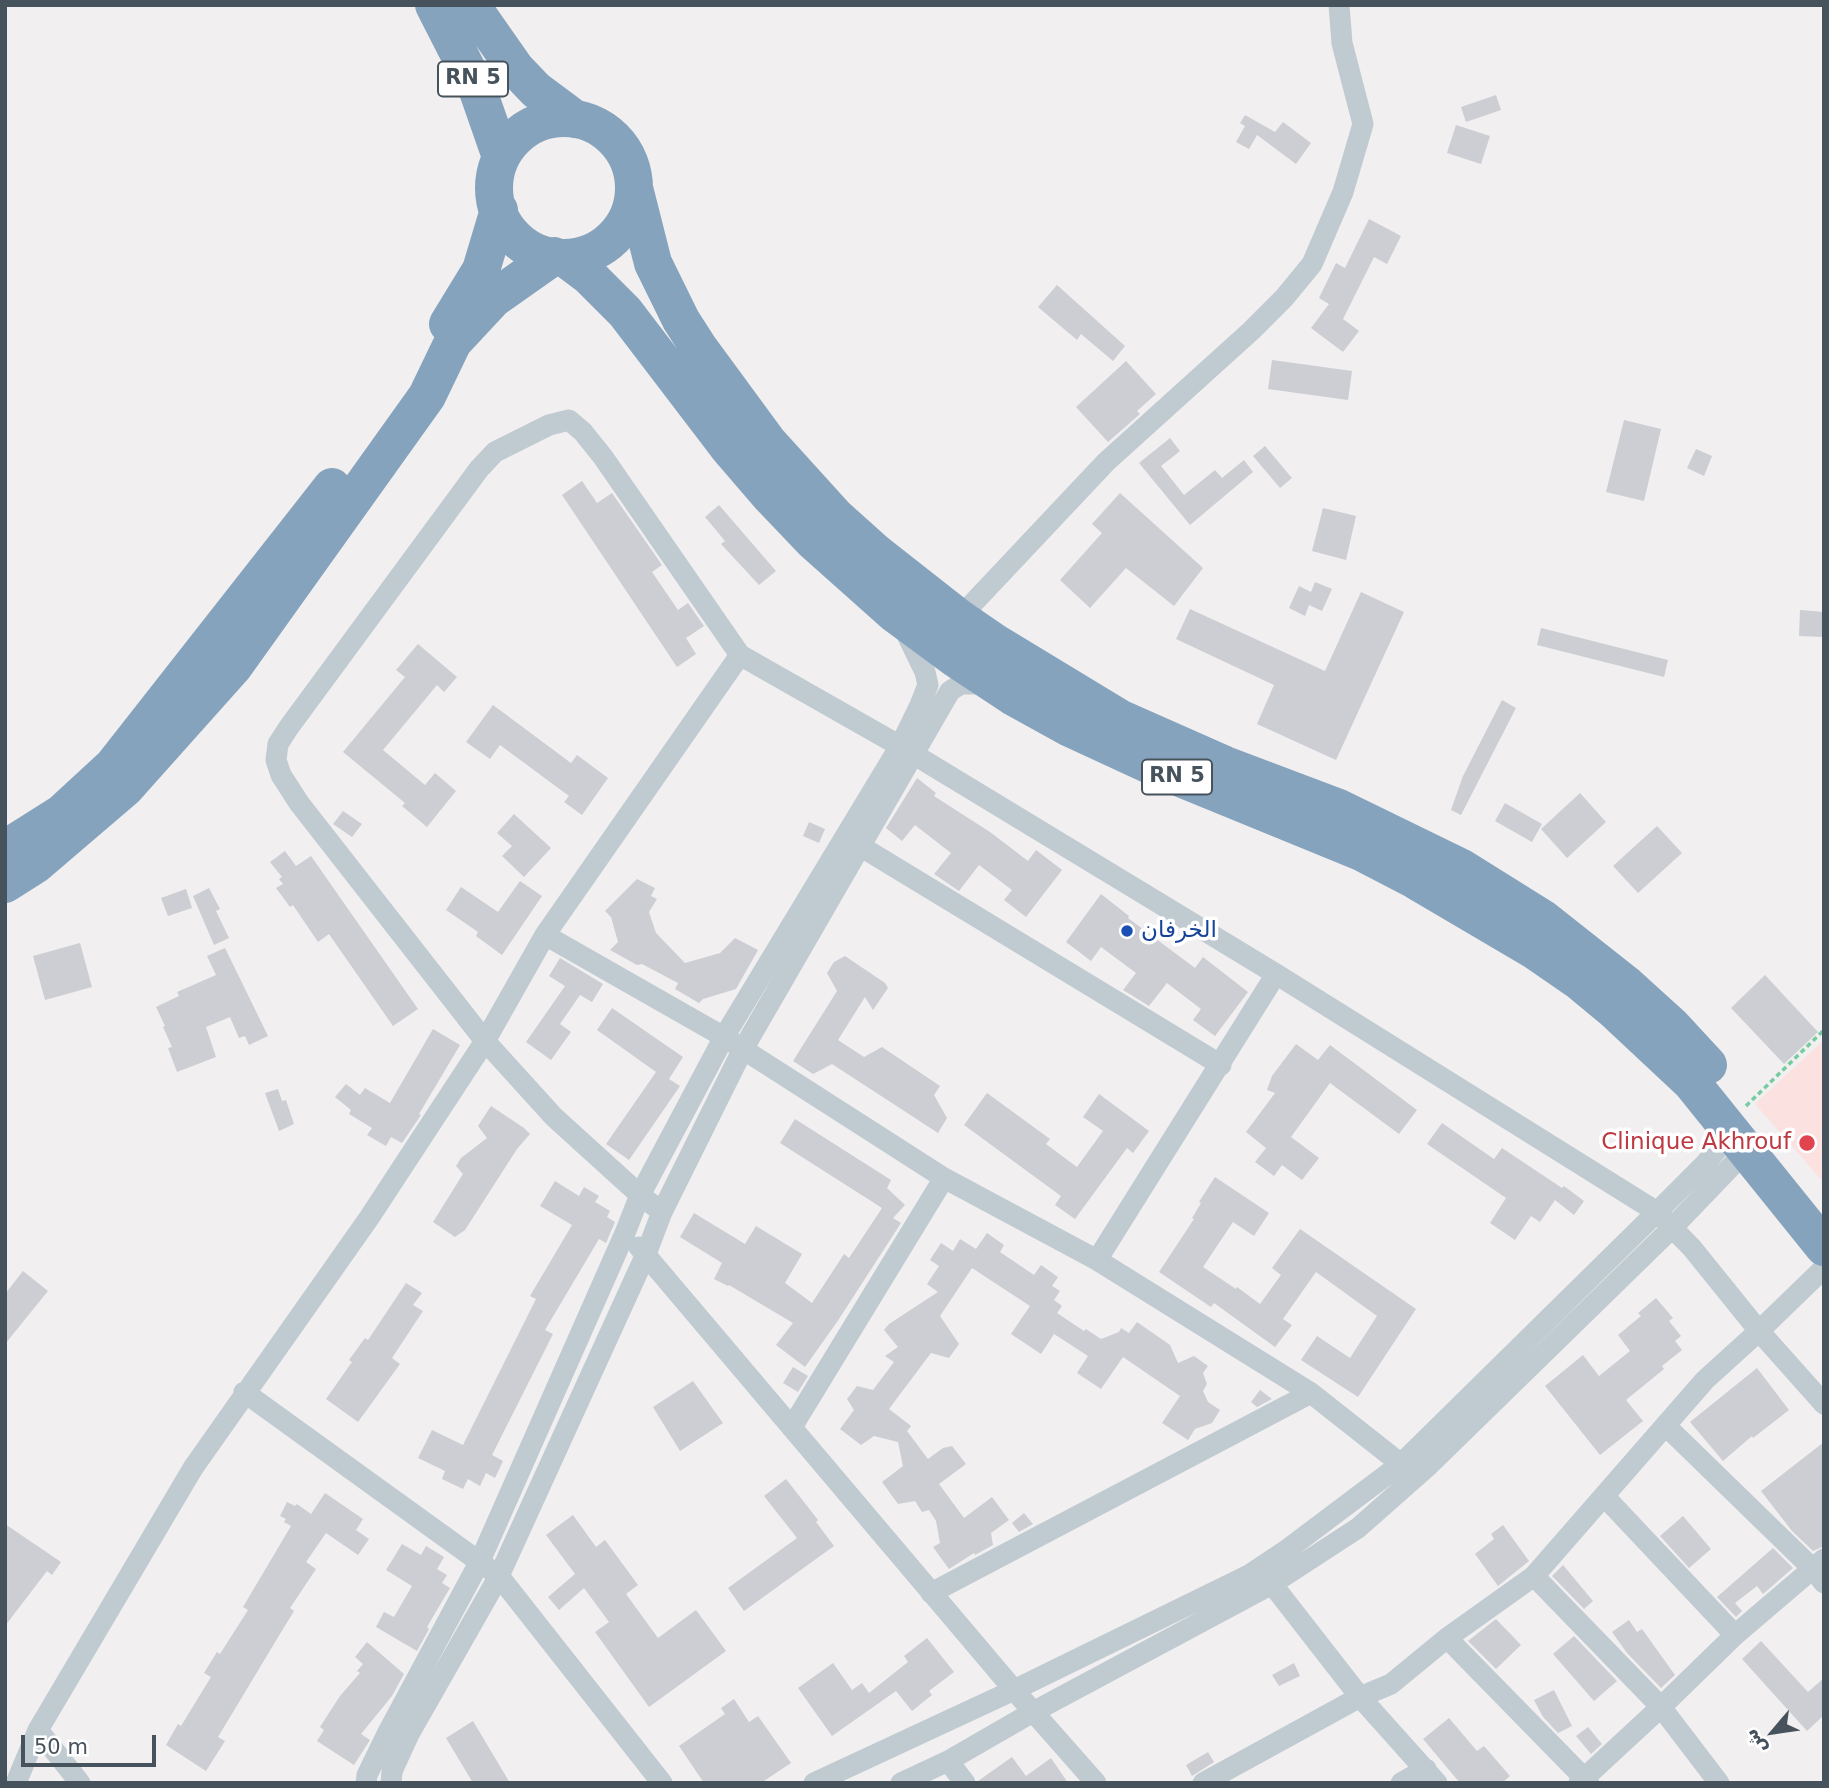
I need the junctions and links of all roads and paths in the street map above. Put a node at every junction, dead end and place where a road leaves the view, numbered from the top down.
1 (434, 5) edge
2 (471, 5) edge
3 (1339, 5) edge
4 (575, 119) junction
5 (501, 158) junction
6 (634, 188) junction
7 (499, 210) junction
8 (559, 257) junction
9 (895, 614) junction
10 (959, 618) junction
11 (740, 655) junction
12 (994, 684) junction
13 (907, 750) junction
14 (860, 846) junction
15 (5, 849) edge
16 (5, 884) edge
17 (545, 935) junction
18 (1276, 974) junction
19 (1824, 1030) edge
20 (724, 1037) junction
21 (485, 1041) junction
22 (742, 1051) junction
23 (1222, 1065) junction
24 (1741, 1130) junction
25 (944, 1178) junction
26 (639, 1195) junction
27 (1824, 1204) edge
28 (662, 1212) junction
29 (1657, 1212) junction
30 (1673, 1227) junction
31 (625, 1233) junction
32 (1824, 1247) edge
33 (646, 1254) junction
34 (1097, 1260) junction
35 (1824, 1268) edge
36 (1759, 1331) junction
37 (244, 1392) junction
38 (1311, 1393) junction
39 (1824, 1404) edge
40 (1666, 1426) junction
41 (792, 1427) junction
42 (1401, 1464) junction
43 (1604, 1496) junction
44 (480, 1561) junction
45 (1820, 1570) edge
46 (499, 1576) junction
47 (1534, 1576) junction
48 (1272, 1584) junction
49 (931, 1593) junction
50 (1735, 1635) junction
51 (1447, 1638) junction
52 (1014, 1690) junction
53 (1360, 1697) junction
54 (1661, 1707) junction
55 (1032, 1712) junction
56 (38, 1730) junction
57 (948, 1761) junction
58 (1431, 1776) edge
59 (1584, 1781) edge
60 (16, 1783) edge
61 (80, 1783) edge
62 (366, 1783) edge
63 (391, 1783) edge
64 (662, 1783) edge
65 (814, 1783) edge
66 (901, 1783) edge
67 (965, 1783) edge
68 (1096, 1783) edge
69 (1203, 1783) edge
70 (1401, 1783) edge
71 (1719, 1783) edge

1 - 5 highway, RN 5
2 - 4 highway, RN 5
3 - 10 street
4 - 5 highway
4 - 6 highway
5 - 7 highway
6 - 8 highway
6 - 10 highway, RN 5
7 - 8 highway
7 - 15 highway
8 - 9 highway, RN 5
8 - 16 highway
9 - 12 highway, RN 5
9 - 13 street
10 - 24 highway, RN 5
11 - 13 street
11 - 17 street
11 - 21 street
12 - 13 street
12 - 24 highway, RN 5
13 - 14 street
13 - 18 street
13 - 20 street
14 - 22 street
14 - 23 street
17 - 20 street
17 - 21 street
18 - 23 street
18 - 29 street
19 - 24 path
20 - 22 street
20 - 26 street
21 - 26 street
21 - 37 street
22 - 25 street
22 - 28 street
23 - 34 street
24 - 27 highway, RN 5
24 - 29 street
24 - 30 street
24 - 32 highway, RN 5
25 - 34 street
25 - 41 street
26 - 28 street
26 - 31 street
28 - 33 street
29 - 30 street
29 - 42 street
30 - 36 street
30 - 48 street
31 - 33 street
31 - 44 street
33 - 41 street
33 - 46 street
34 - 38 street
35 - 36 street
36 - 39 street
36 - 40 street
37 - 44 street
37 - 56 street
38 - 42 street
38 - 49 street
40 - 43 street
40 - 45 street
41 - 49 street
42 - 52 street
43 - 47 street
43 - 50 street
44 - 46 street
44 - 62 street
45 - 50 street
46 - 63 street
46 - 64 street
47 - 51 street
47 - 54 street
48 - 53 street
48 - 55 street
49 - 52 street
50 - 54 street
51 - 53 street
51 - 59 street
52 - 55 street
52 - 65 street
53 - 58 street
53 - 69 street
54 - 59 street
54 - 71 street
55 - 57 street
55 - 68 street
56 - 60 street
56 - 61 street
57 - 66 street
57 - 67 street
58 - 70 street

